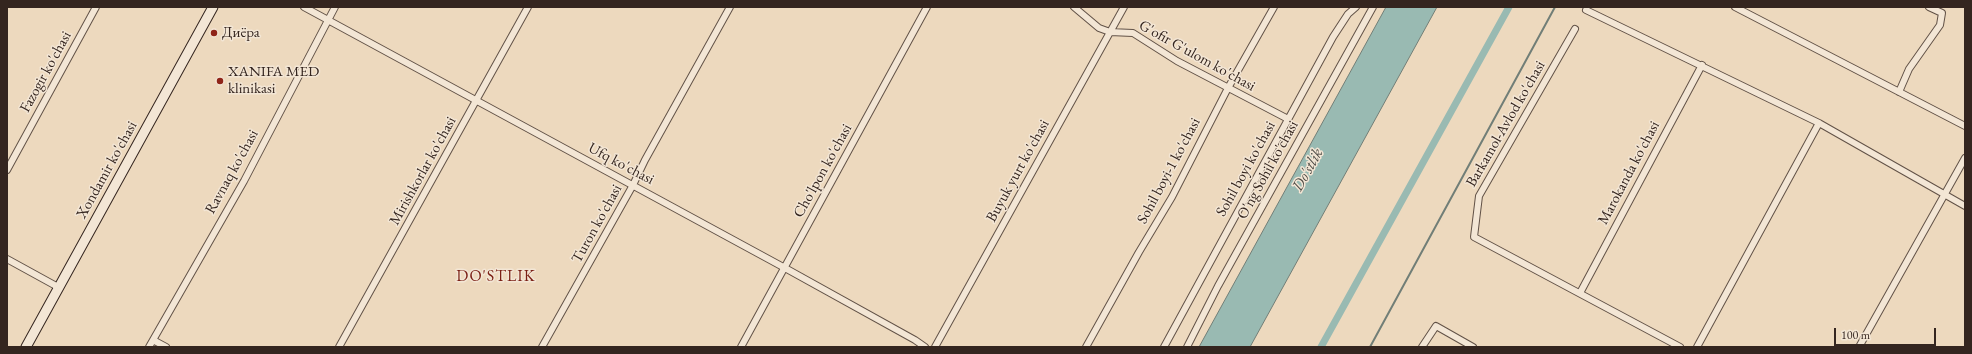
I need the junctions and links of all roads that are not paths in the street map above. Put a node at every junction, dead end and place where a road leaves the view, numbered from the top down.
1 (96, 7) edge
2 (213, 7) edge
3 (304, 7) edge
4 (335, 7) edge
5 (528, 7) edge
6 (730, 7) edge
7 (927, 7) edge
8 (1074, 7) edge
9 (1124, 7) edge
10 (1274, 7) edge
11 (1356, 7) edge
12 (1372, 7) edge
13 (1735, 7) edge
14 (1929, 7) edge
15 (1586, 10) dead end
16 (327, 20) junction
17 (1575, 29) dead end
18 (1110, 32) junction
19 (1702, 65) junction
20 (1228, 88) junction
21 (1899, 92) junction
22 (476, 101) junction
23 (1288, 119) junction
24 (1820, 123) junction
25 (1965, 126) edge
26 (1965, 158) edge
27 (7, 170) edge
28 (634, 185) junction
29 (1944, 195) junction
30 (1965, 206) edge
31 (7, 259) edge
32 (785, 268) junction
33 (58, 287) junction
34 (1580, 293) junction
35 (153, 340) junction
36 (26, 347) edge
37 (149, 347) edge
38 (166, 347) edge
39 (339, 347) edge
40 (542, 347) edge
41 (741, 347) edge
42 (925, 347) edge
43 (935, 347) edge
44 (1086, 347) edge
45 (1164, 347) edge
46 (1187, 347) edge
47 (1422, 347) edge
48 (1473, 347) edge
49 (1680, 347) edge
50 (1697, 347) edge
51 (1859, 347) edge

1 - 27 street, Fazogir ko'chasi
2 - 33 main road, Xondamir ko'chasi
3 - 16 street, Ufq ko'chasi
4 - 16 street, Ravnaq ko'chasi
5 - 22 street, Mirishkorlar ko'chasi
6 - 28 street, Turon ko'chasi
7 - 32 street, Cho'lpon ko'chasi
8 - 18 street, G'ofir G'ulom ko'chasi
9 - 18 street, Buyuk yurt ko'chasi
10 - 20 street, Sohil boyi-1 ko'chasi
11 - 23 street, Sohil boyi ko'chasi
12 - 46 street, O'ng Sohil ko'chasi
13 - 21 street
14 - 21 street
15 - 19 street
16 - 22 street, Ufq ko'chasi
16 - 35 street, Ravnaq ko'chasi
17 - 34 street, Barkamol-Avlod ko'chasi
18 - 20 street, G'ofir G'ulom ko'chasi
18 - 43 street, Buyuk yurt ko'chasi
19 - 24 street
19 - 34 street, Marokanda ko'chasi
20 - 23 street, G'ofir G'ulom ko'chasi
20 - 44 street, Sohil boyi-1 ko'chasi
21 - 25 street
22 - 28 street, Ufq ko'chasi
22 - 39 street, Mirishkorlar ko'chasi
23 - 45 street, Sohil boyi ko'chasi
24 - 29 street
24 - 50 street
26 - 29 street
28 - 32 street, Ufq ko'chasi
28 - 40 street, Turon ko'chasi
29 - 30 street
29 - 51 street
31 - 33 street
32 - 41 street, Cho'lpon ko'chasi
32 - 42 street, Ufq ko'chasi
33 - 36 main road, Xondamir ko'chasi
34 - 49 street
35 - 37 street, Ravnaq ko'chasi
35 - 38 street
47 - 48 street

